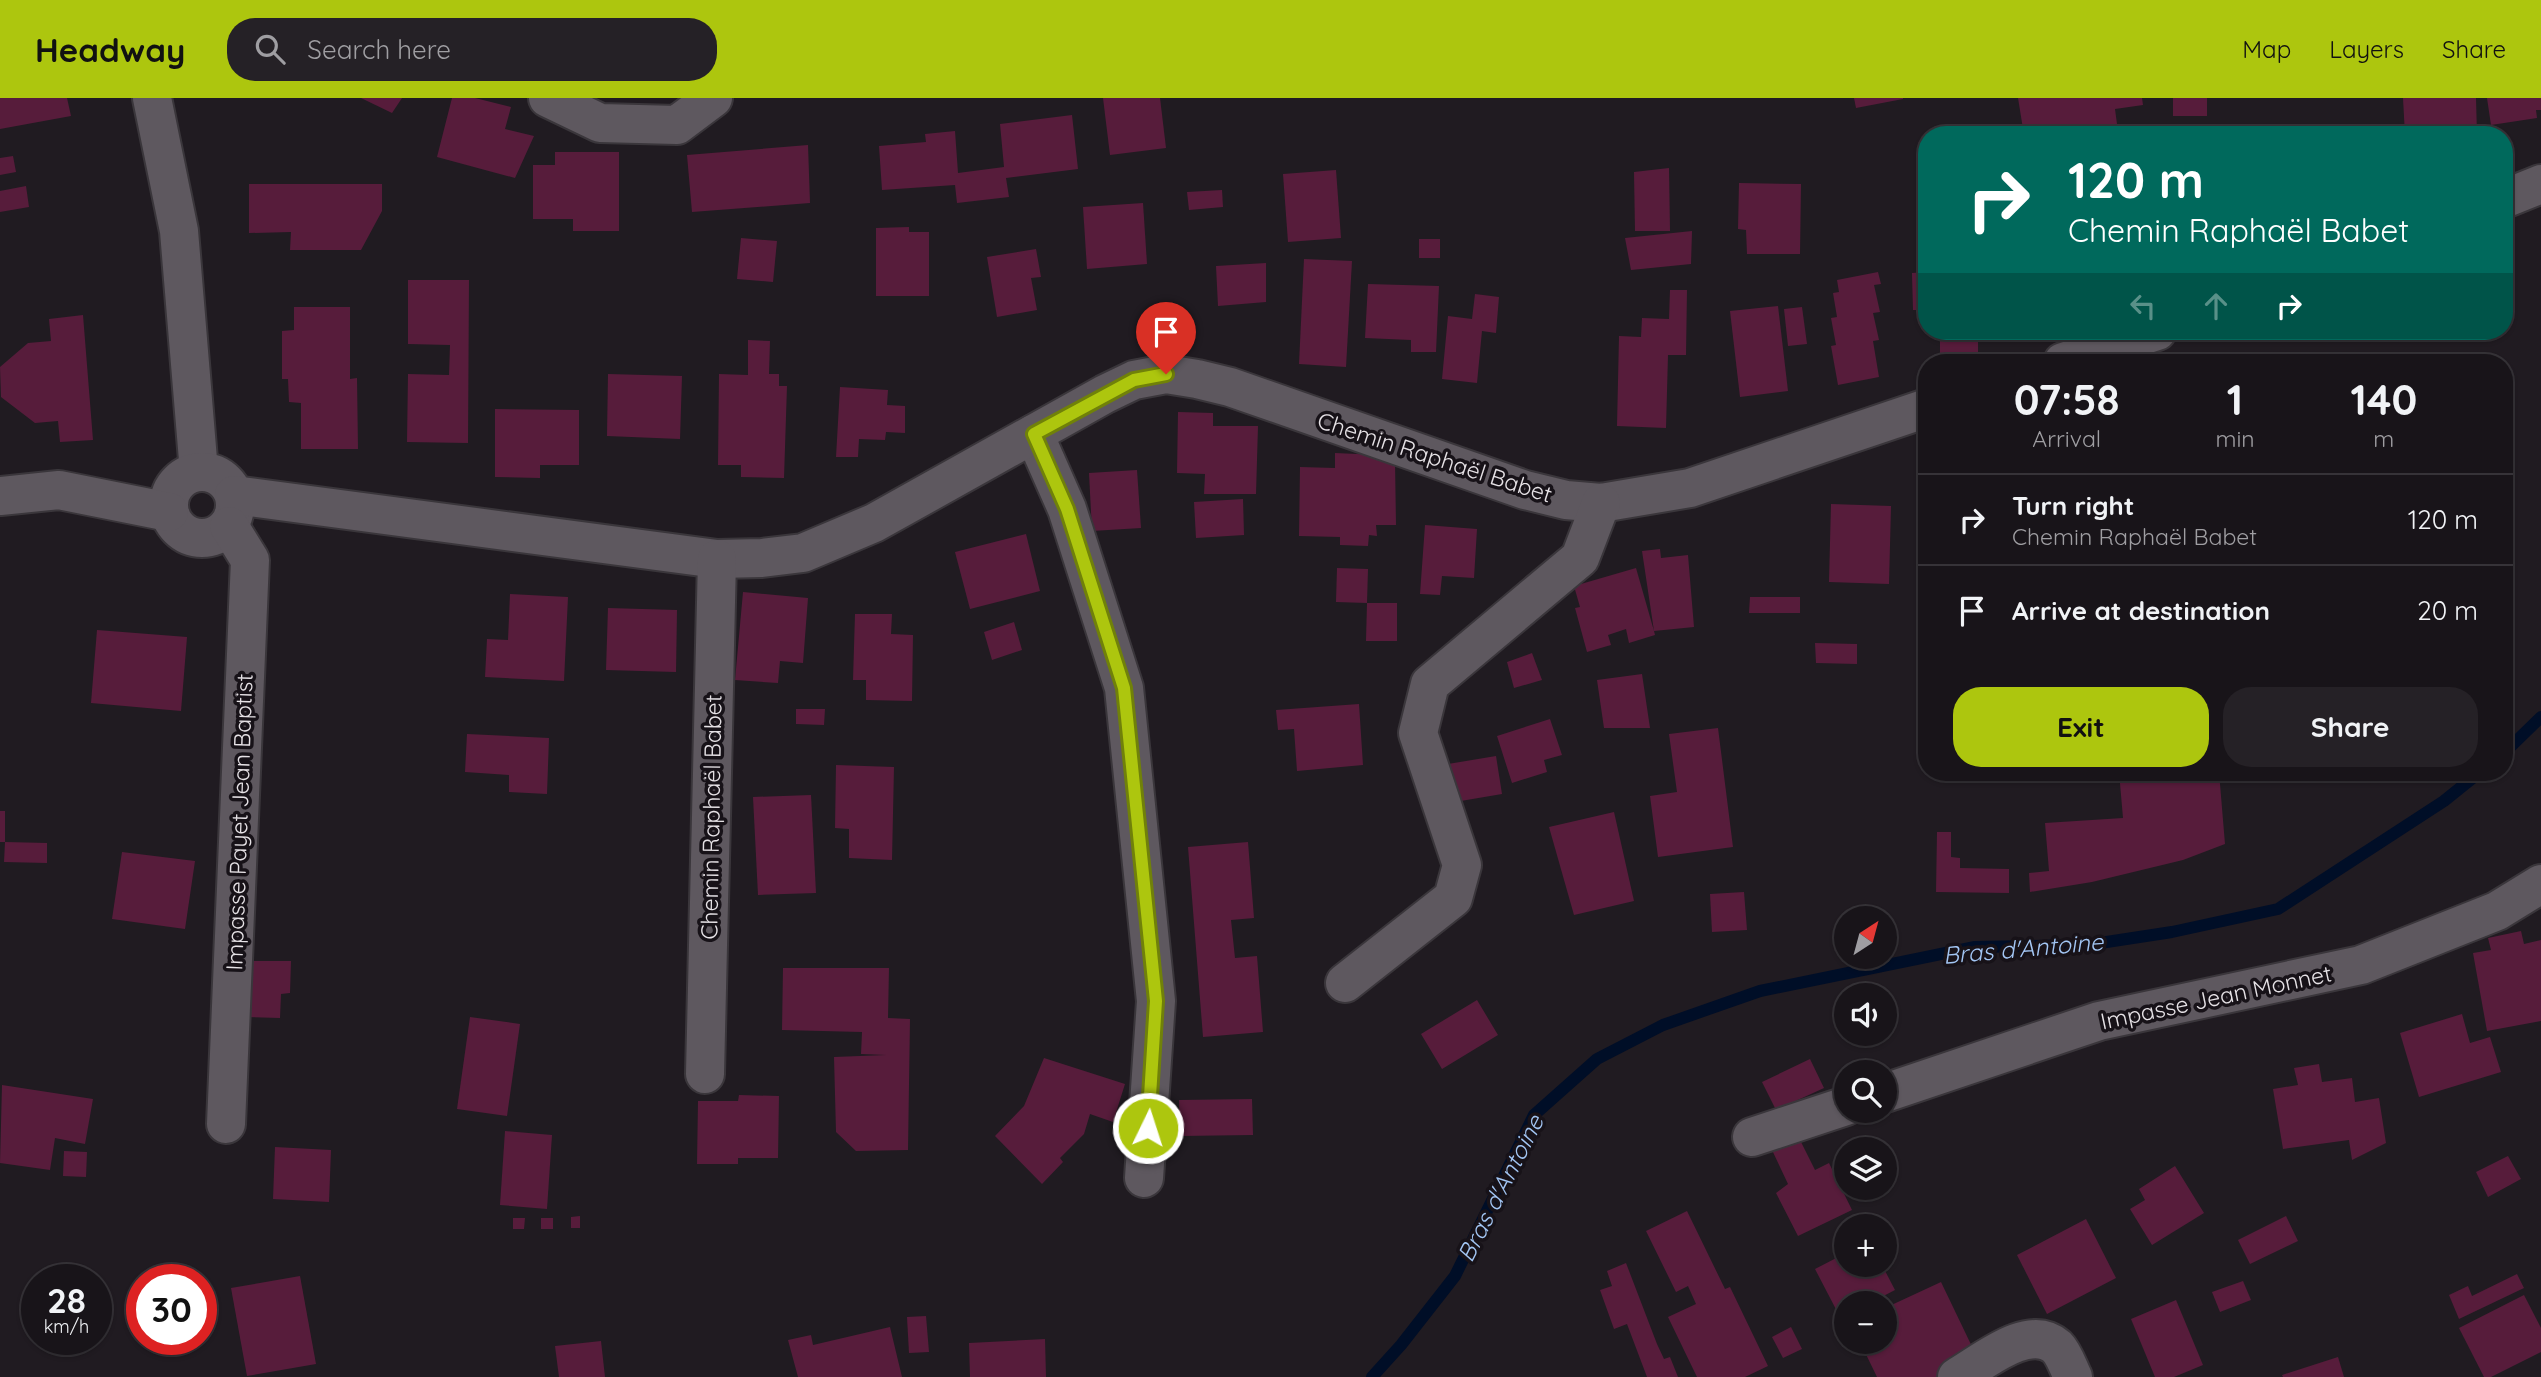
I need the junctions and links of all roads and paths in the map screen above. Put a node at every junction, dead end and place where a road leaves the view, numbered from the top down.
1 (152, 98) edge
2 (548, 98) edge
3 (713, 98) edge
4 (2541, 184) edge
5 (2513, 195) edge
6 (2130, 340) edge
7 (2087, 354) edge
8 (1918, 411) edge
9 (1034, 434) junction
10 (199, 472) junction
11 (0, 496) edge
12 (1601, 503) junction
13 (231, 510) junction
14 (169, 512) junction
15 (717, 559) junction
16 (2541, 884) edge
17 (1345, 983) dead end
18 (705, 1074) dead end
19 (1897, 1089) edge
20 (1834, 1110) edge
21 (226, 1124) dead end
22 (1752, 1137) dead end
23 (1144, 1178) dead end
24 (1957, 1377) edge
25 (2073, 1377) edge

1 - 10 street
2 - 3 street
4 - 5 street
6 - 7 street
8 - 12 street, Chemin Raphaël Babet
9 - 12 street, Chemin Raphaël Babet
9 - 15 street, Chemin Raphaël Babet
9 - 23 street
10 - 13 street
10 - 14 street
11 - 14 street
12 - 17 street
13 - 14 street
13 - 15 street, Chemin Raphaël Babet
13 - 21 street, Impasse Payet Jean Baptist
15 - 18 street, Chemin Raphaël Babet
16 - 19 street, Impasse Jean Monnet
20 - 22 street
24 - 25 street

